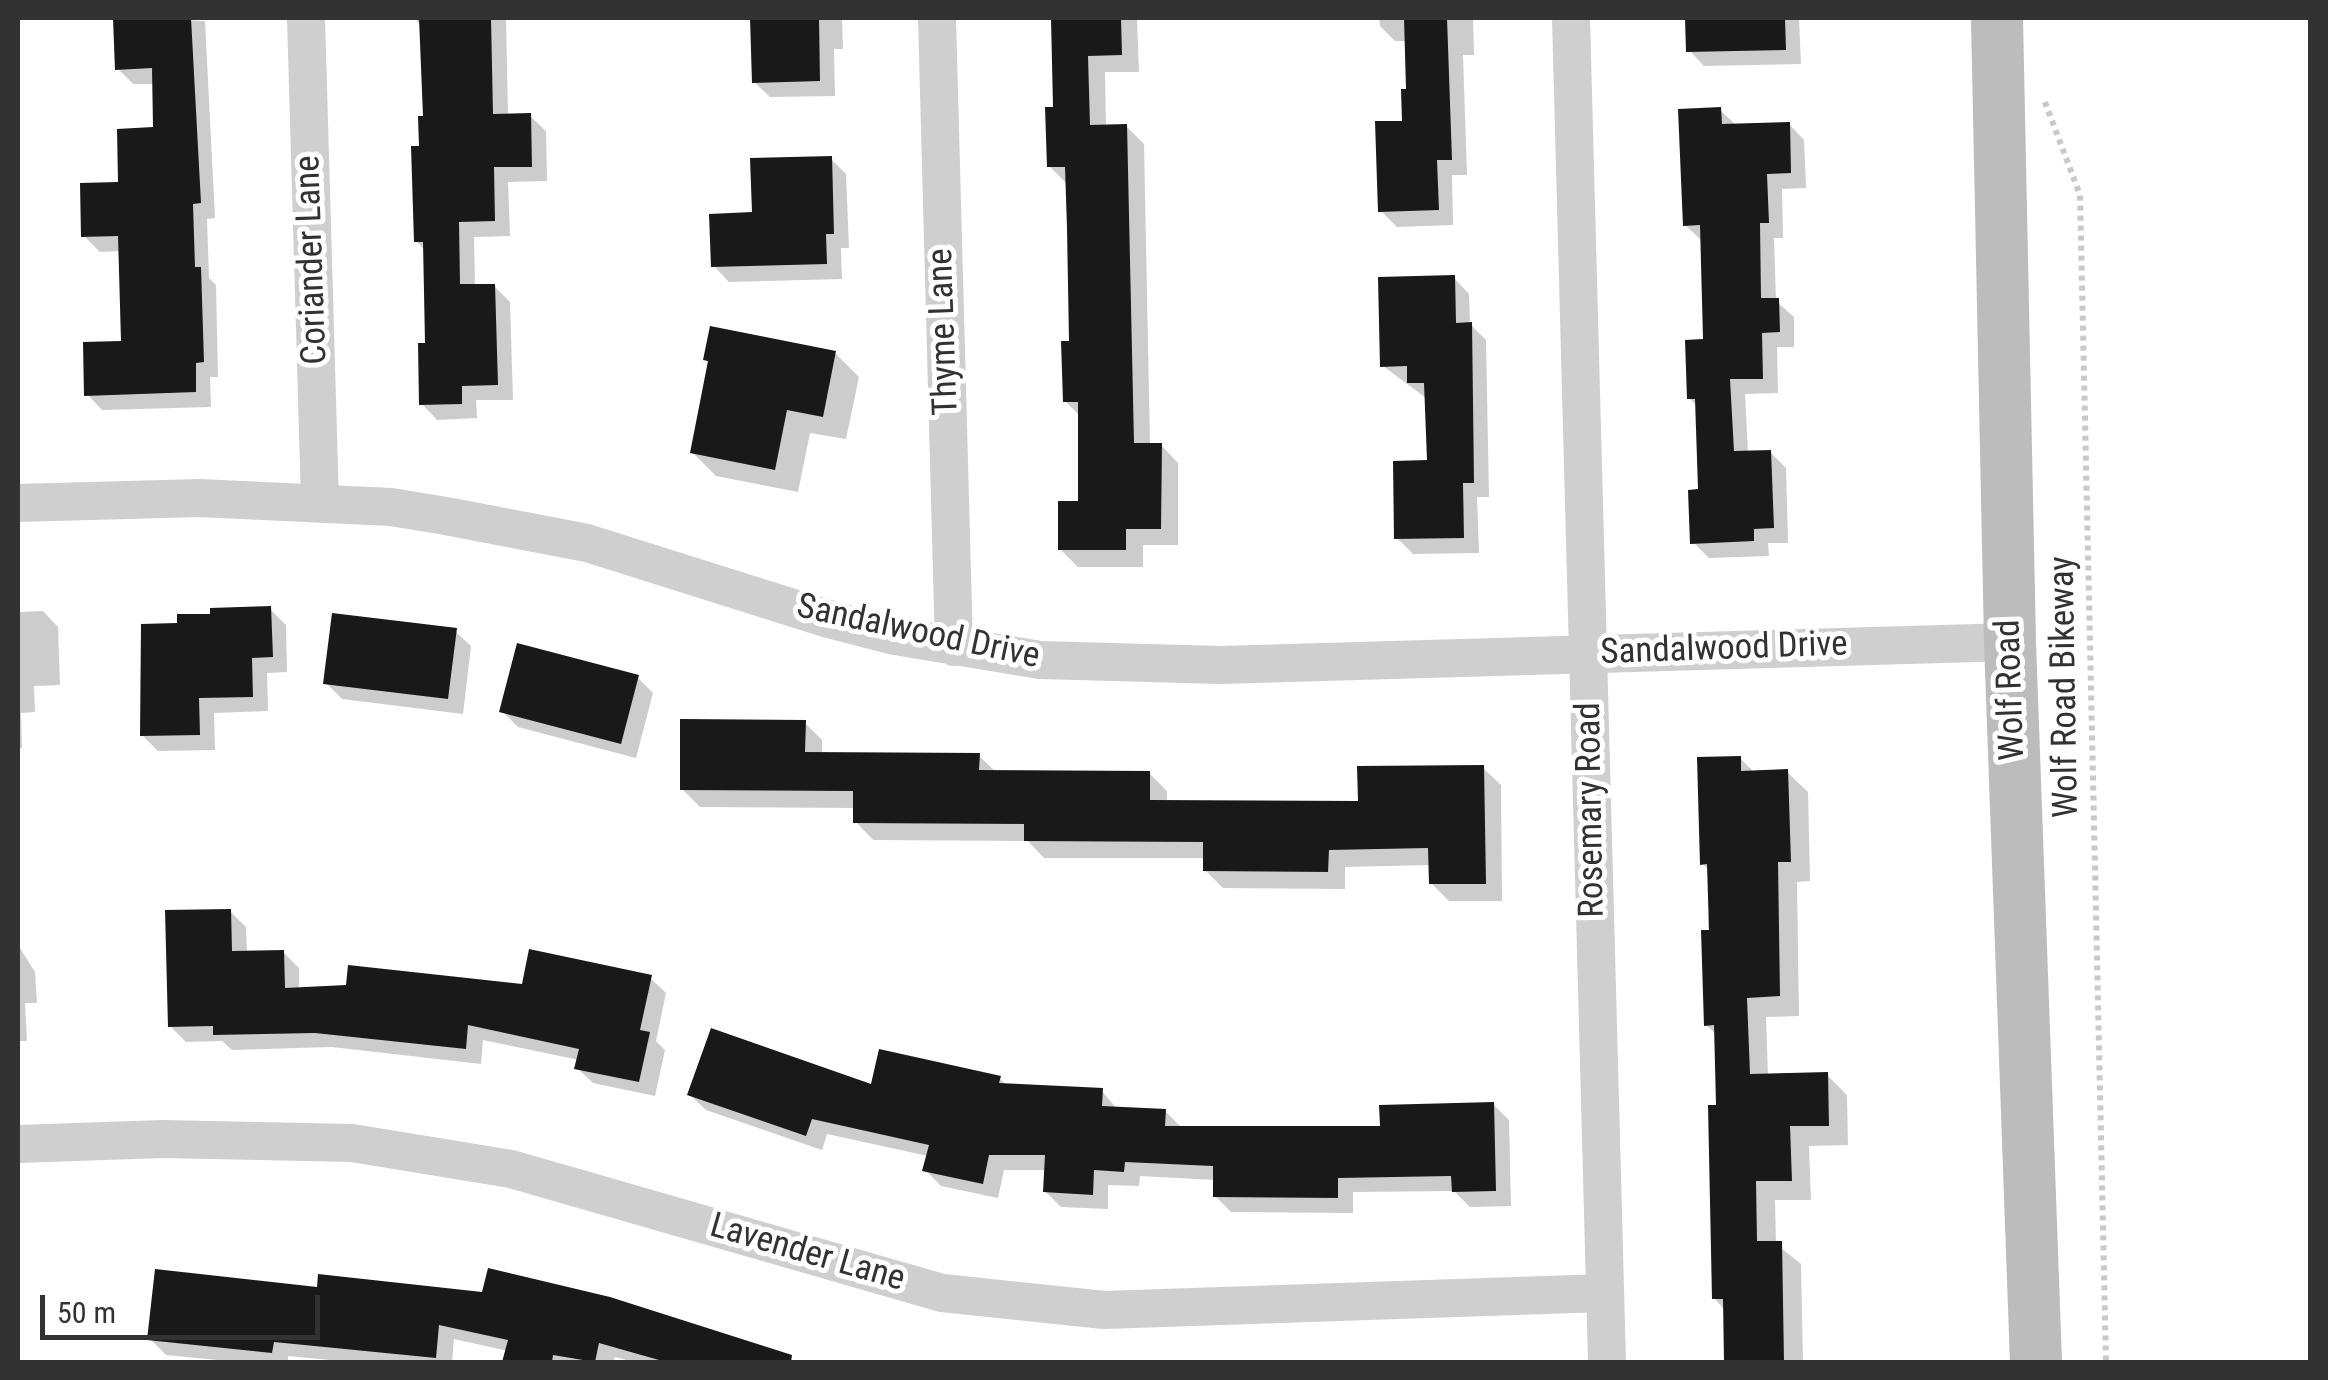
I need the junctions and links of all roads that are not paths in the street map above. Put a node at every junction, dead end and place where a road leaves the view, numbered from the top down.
1 (306, 18) edge
2 (936, 18) edge
3 (1571, 18) edge
4 (1997, 18) edge
5 (320, 502) junction
6 (18, 503) edge
7 (2010, 642) junction
8 (954, 648) junction
9 (1588, 654) junction
10 (18, 1144) edge
11 (1604, 1293) junction
12 (1606, 1362) edge
13 (2036, 1362) edge

1 - 5 street, Coriander Lane
2 - 8 street, Thyme Lane
3 - 9 street, Rosemary Road
4 - 7 main road, Wolf Road
5 - 6 street, Sandalwood Drive
5 - 8 street, Sandalwood Drive
7 - 9 street, Sandalwood Drive
7 - 13 main road, Wolf Road
8 - 9 street, Sandalwood Drive
9 - 11 street, Rosemary Road
10 - 11 street, Lavender Lane
11 - 12 street, Rosemary Road

